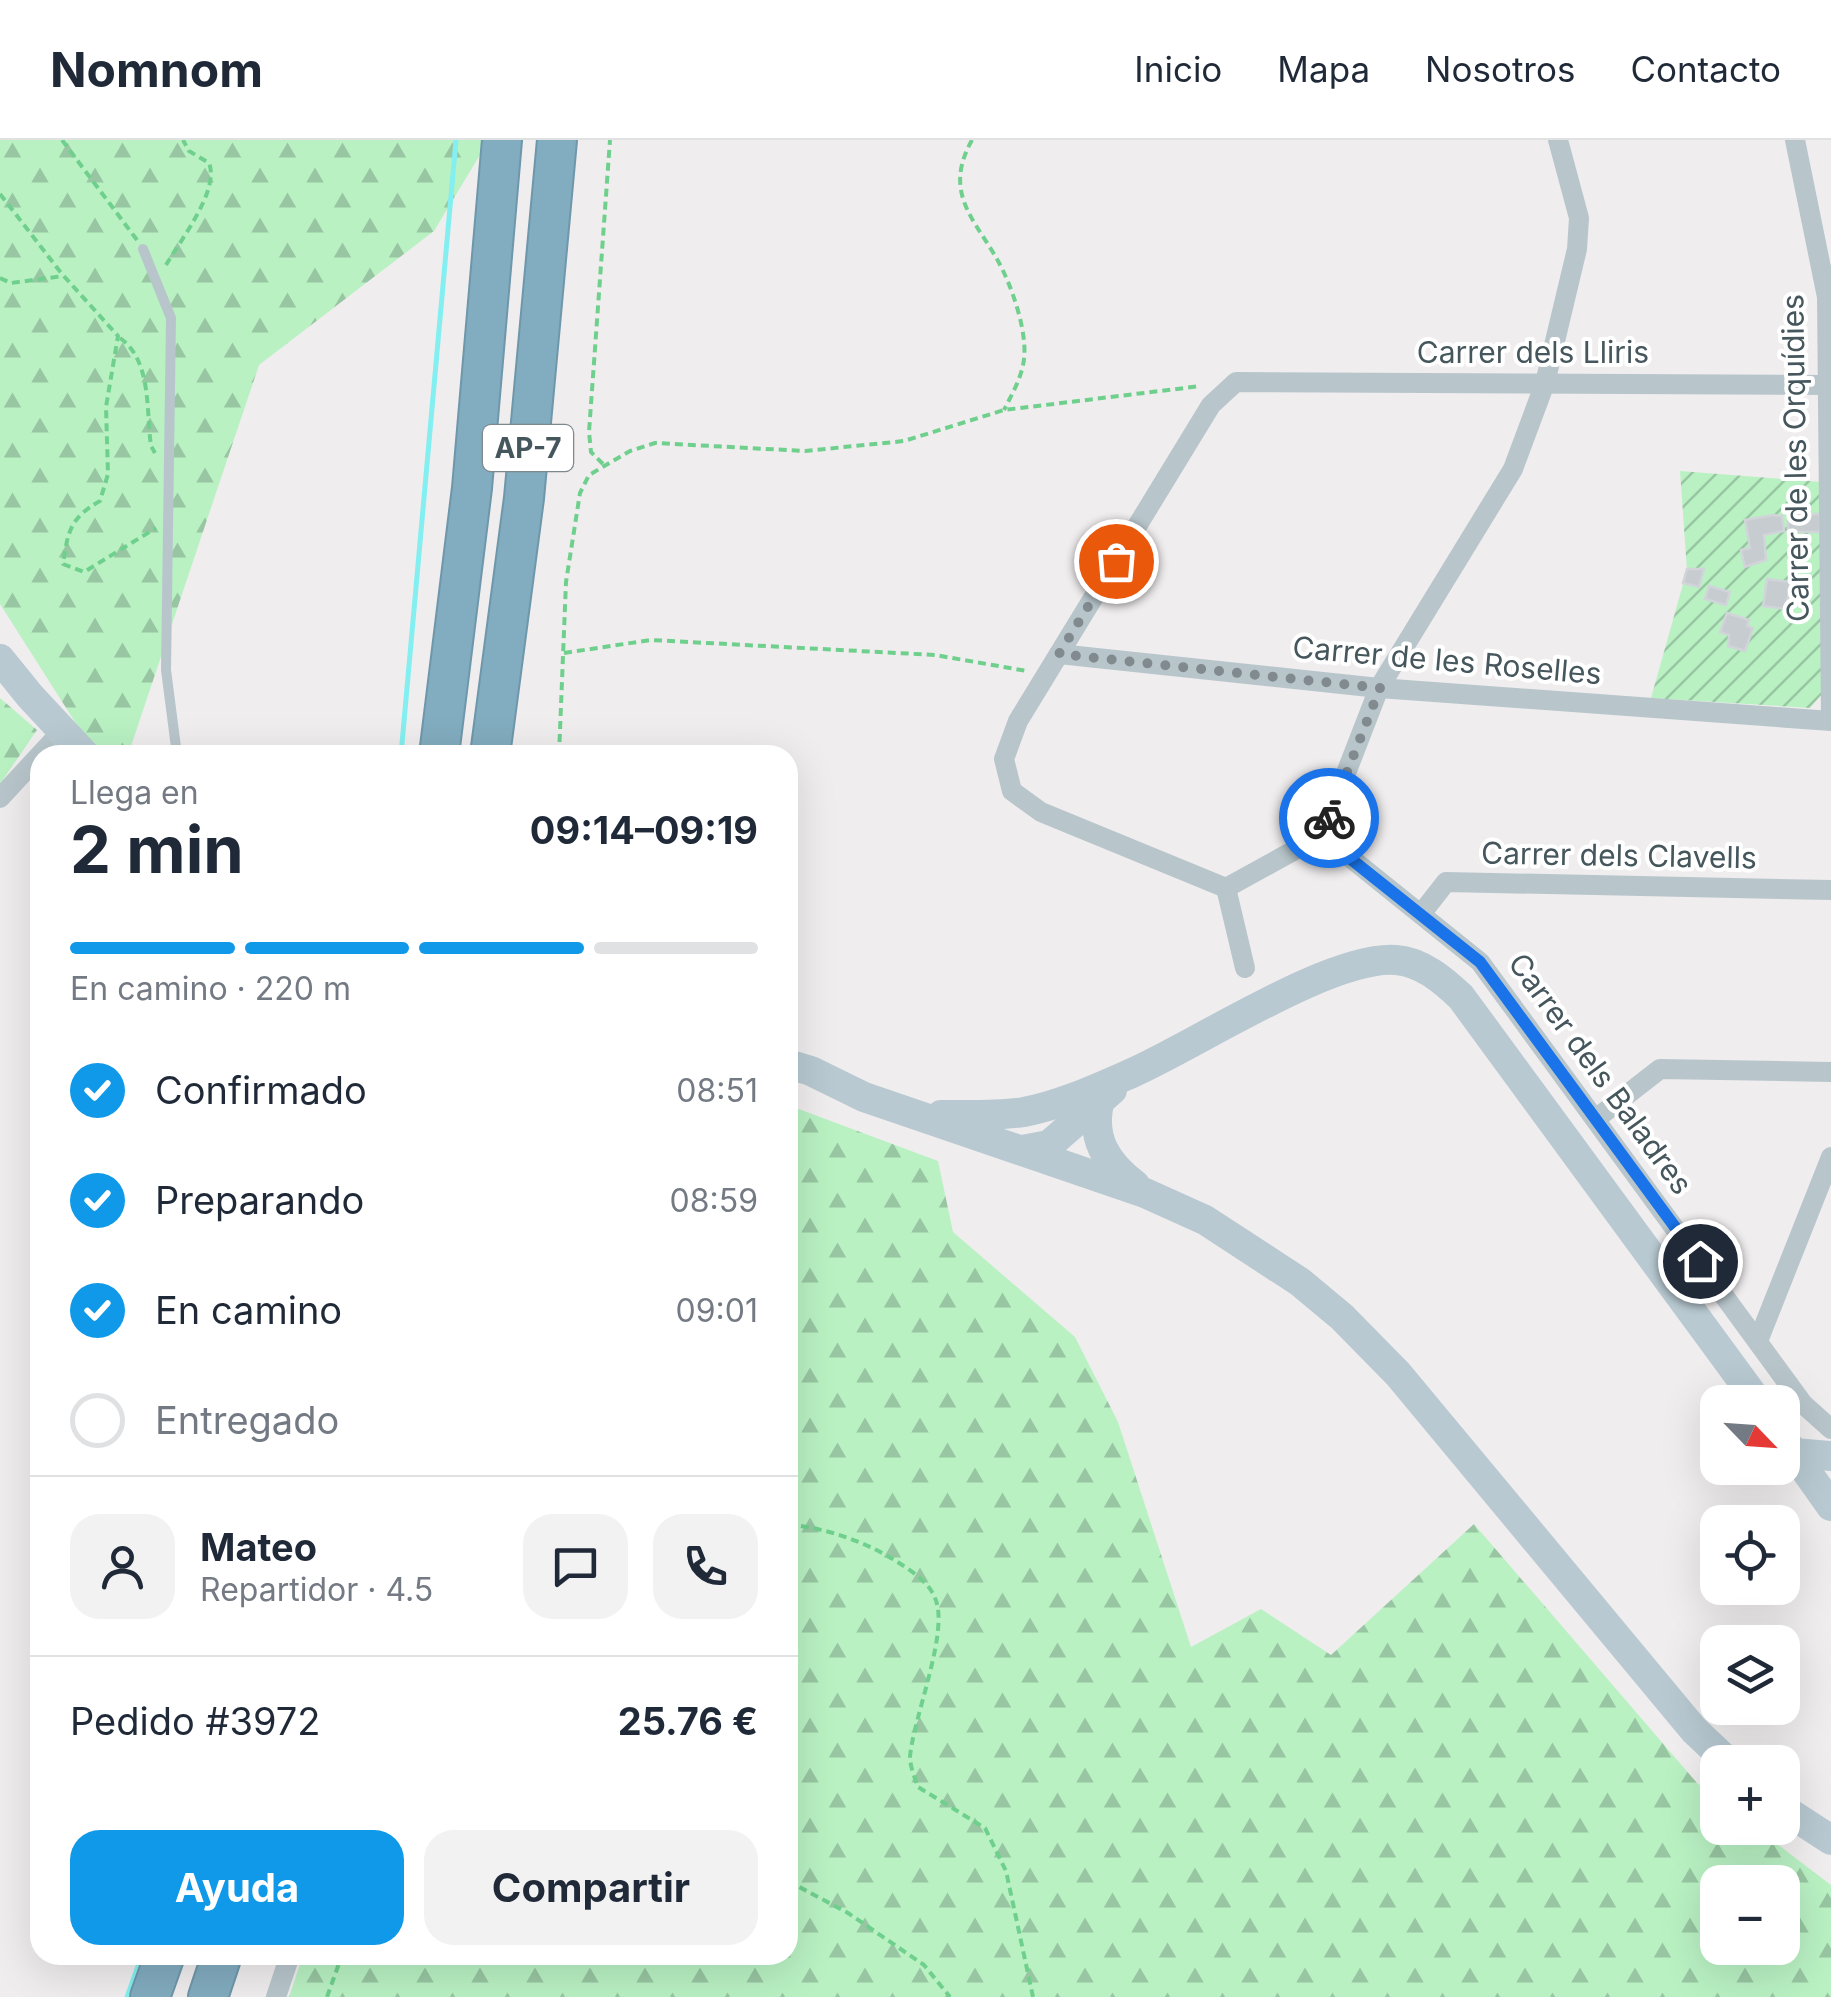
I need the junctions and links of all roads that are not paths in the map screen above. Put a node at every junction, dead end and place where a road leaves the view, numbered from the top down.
1 (502, 140) edge
2 (557, 140) edge
3 (1558, 140) edge
4 (1795, 140) edge
5 (143, 249) road end
6 (1544, 383) junction
7 (1829, 384) edge
8 (1059, 654) junction
9 (0, 659) edge
10 (1380, 688) junction
11 (1831, 719) edge
12 (62, 730) junction
13 (48, 745) edge
14 (76, 745) edge
15 (176, 745) edge
16 (440, 745) edge
17 (491, 745) edge
18 (30, 765) edge
19 (0, 798) edge
20 (1322, 836) junction
21 (1226, 888) junction
22 (1831, 890) edge
23 (1421, 914) junction
24 (1245, 968) dead end
25 (798, 1067) edge
26 (1134, 1072) junction
27 (1831, 1072) edge
28 (798, 1085) edge
29 (864, 1097) junction
30 (1100, 1099) junction
31 (921, 1115) junction
32 (1597, 1118) junction
33 (1022, 1150) junction
34 (1831, 1157) edge
35 (1145, 1192) junction
36 (1758, 1341) junction
37 (1746, 1385) edge
38 (1831, 1429) edge
39 (1800, 1448) edge
40 (1831, 1456) edge
41 (1800, 1458) edge
42 (1826, 1486) edge
43 (1710, 1745) edge
44 (1800, 1820) edge
45 (1831, 1840) edge
46 (161, 1965) edge
47 (219, 1965) edge
48 (287, 1965) edge
49 (150, 1997) edge
50 (208, 1997) edge
51 (276, 1997) edge

1 - 16 highway, AP-7
2 - 17 highway, AP-7
3 - 6 street
4 - 7 street, Carrer de les Orquídies
5 - 15 lane
6 - 7 street, Carrer dels Lliris
6 - 8 street, Carrer dels Lliris
6 - 10 street
7 - 11 street, Carrer de les Orquídies
8 - 10 street, Carrer de les Roselles
8 - 21 street
9 - 12 main road
10 - 11 street, Carrer de les Roselles
10 - 20 street
12 - 13 street
12 - 14 main road
18 - 19 street
20 - 21 street
20 - 23 street, Carrer dels Baladres
21 - 24 street
22 - 23 street, Carrer dels Clavells
23 - 32 street, Carrer dels Baladres
25 - 29 main road
26 - 30 main road
26 - 31 main road
26 - 37 main road
27 - 32 street
28 - 29 main road
29 - 31 main road
30 - 33 main road
30 - 35 main road
31 - 33 main road
32 - 36 street, Carrer dels Baladres
33 - 35 main road
34 - 36 street
35 - 43 main road
36 - 38 street, Carrer dels Baladres
39 - 40 main road
41 - 42 main road
44 - 45 main road
46 - 49 highway
47 - 50 highway
48 - 51 street

